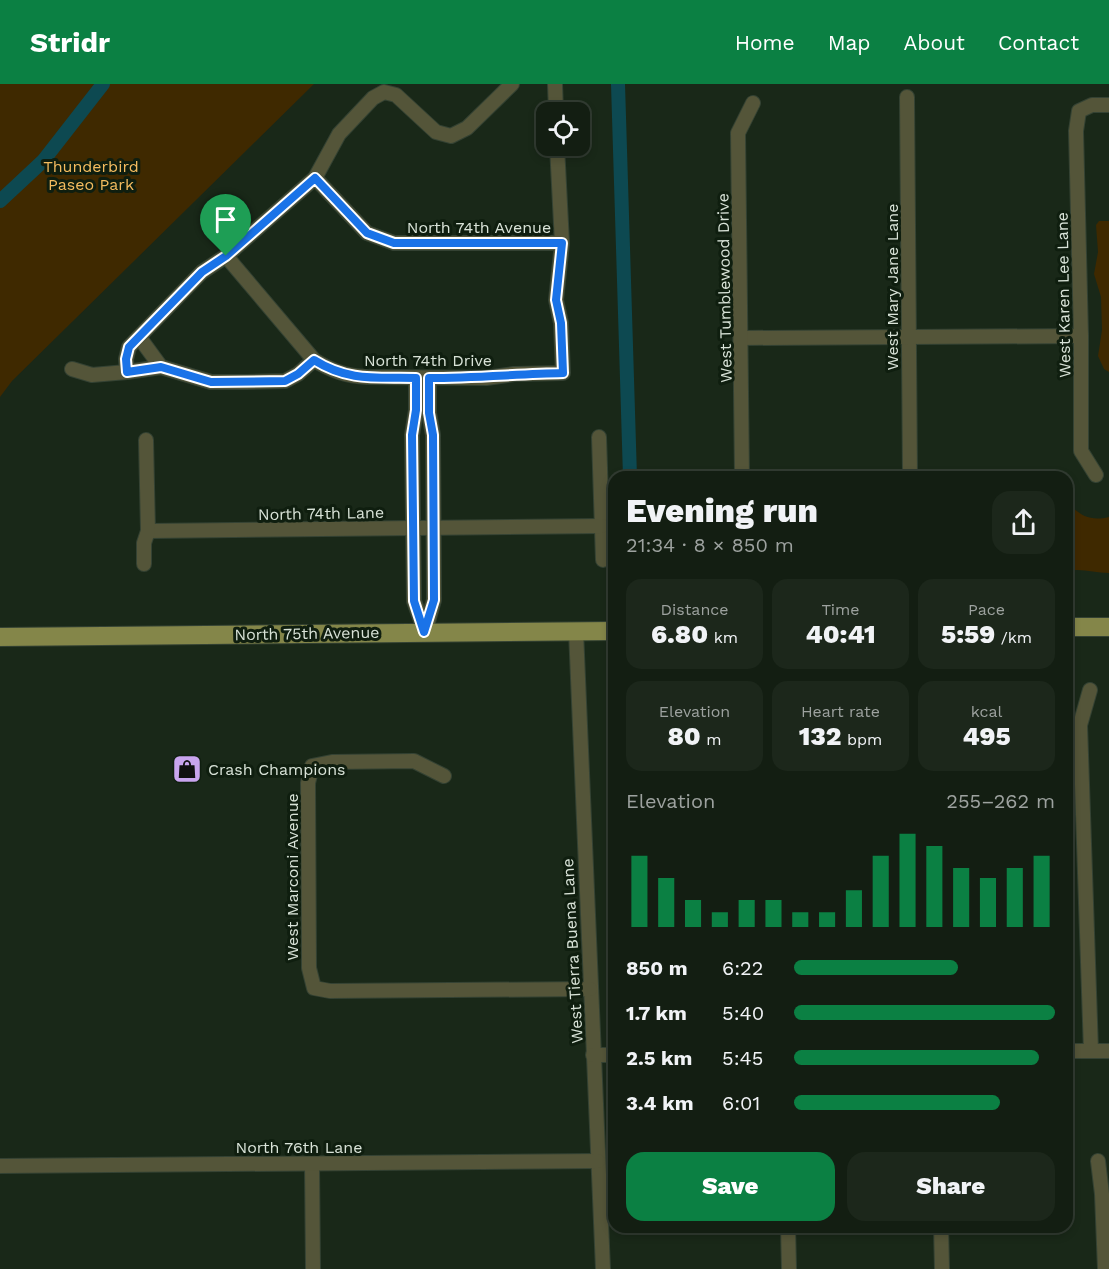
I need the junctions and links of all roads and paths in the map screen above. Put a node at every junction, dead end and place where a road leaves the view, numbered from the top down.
1 (512, 84) edge
2 (555, 84) edge
3 (908, 97) dead end
4 (556, 102) edge
5 (753, 103) dead end
6 (1109, 105) edge
7 (558, 156) edge
8 (315, 178) junction
9 (562, 243) junction
10 (226, 256) junction
11 (1081, 336) junction
12 (139, 337) junction
13 (908, 337) junction
14 (741, 338) junction
15 (314, 360) junction
16 (161, 367) junction
17 (72, 369) dead end
18 (127, 372) junction
19 (422, 378) junction
20 (412, 435) junction
21 (433, 435) junction
22 (600, 437) dead end
23 (146, 440) dead end
24 (742, 471) edge
25 (910, 471) edge
26 (1096, 475) dead end
27 (602, 526) junction
28 (414, 528) junction
29 (434, 528) junction
30 (148, 531) junction
31 (603, 560) dead end
32 (144, 564) dead end
33 (1073, 627) edge
34 (1109, 627) edge
35 (576, 631) junction
36 (608, 631) edge
37 (424, 632) junction
38 (0, 637) edge
39 (1090, 690) dead end
40 (444, 776) dead end
41 (590, 989) junction
42 (1073, 1051) edge
43 (1091, 1051) junction
44 (1109, 1051) edge
45 (593, 1055) junction
46 (608, 1055) edge
47 (598, 1161) junction
48 (1098, 1161) dead end
49 (312, 1164) junction
50 (0, 1166) edge
51 (788, 1233) edge
52 (941, 1233) edge
53 (313, 1269) edge
54 (603, 1269) edge
55 (789, 1269) edge
56 (942, 1269) edge
57 (1105, 1269) edge

1 - 8 street
2 - 4 street
3 - 13 street, West Mary Jane Lane
5 - 14 street, West Tumblewood Drive
6 - 11 street, West Karen Lee Lane
7 - 9 street
8 - 9 street, North 74th Avenue
8 - 10 street
9 - 19 street, North 74th Drive
10 - 12 street
10 - 15 street
11 - 13 street
11 - 26 street, West Karen Lee Lane
12 - 16 street
12 - 18 street
13 - 14 street
13 - 25 street, West Mary Jane Lane
14 - 24 street, West Tumblewood Drive
15 - 16 street
15 - 19 street, North 74th Drive
16 - 18 street
17 - 18 street
19 - 20 street
19 - 21 street
20 - 21 street
20 - 28 street
21 - 29 street
22 - 27 street
23 - 30 street
27 - 29 street, North 74th Lane
27 - 31 street
28 - 29 street, North 74th Lane
28 - 30 street, North 74th Lane
28 - 37 street
29 - 37 street
30 - 32 street
33 - 34 main road
35 - 36 main road, North 75th Avenue
35 - 37 main road, North 75th Avenue
35 - 41 street, West Tierra Buena Lane
37 - 38 main road, North 75th Avenue
39 - 43 street
40 - 41 street, West Marconi Avenue
41 - 45 street, West Tierra Buena Lane
42 - 43 street
43 - 44 street
45 - 46 street
45 - 47 street, West Tierra Buena Lane
47 - 49 street, North 76th Lane
47 - 54 street, West Tierra Buena Lane
48 - 57 street
49 - 50 street, North 76th Lane
49 - 53 street
51 - 55 street
52 - 56 street

